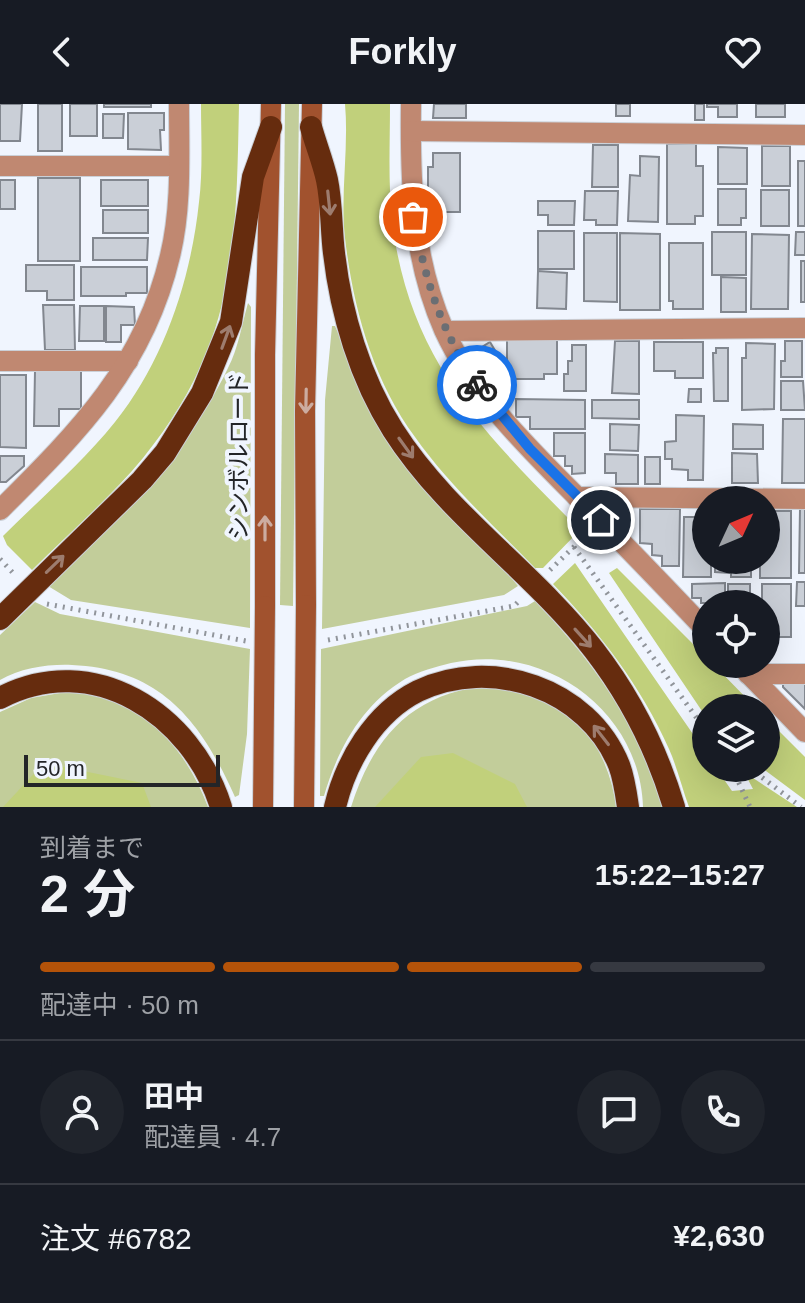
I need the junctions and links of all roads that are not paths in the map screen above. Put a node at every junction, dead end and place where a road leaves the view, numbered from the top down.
1 (179, 104) edge
2 (271, 104) edge
3 (312, 104) edge
4 (411, 104) edge
5 (271, 127) junction
6 (311, 127) junction
7 (411, 131) junction
8 (805, 135) edge
9 (0, 166) edge
10 (179, 166) junction
11 (805, 328) edge
12 (445, 331) junction
13 (0, 361) edge
14 (128, 361) junction
15 (577, 497) junction
16 (805, 499) edge
17 (0, 510) edge
18 (692, 616) edge
19 (0, 619) edge
20 (780, 672) edge
21 (805, 674) edge
22 (753, 678) edge
23 (0, 698) edge
24 (805, 732) edge
25 (221, 807) edge
26 (263, 807) edge
27 (304, 807) edge
28 (335, 807) edge
29 (628, 807) edge
30 (674, 807) edge

1 - 10 street
2 - 5 main road, シンボルロード
3 - 6 main road
4 - 7 street
19 -> 5 highway
26 -> 5 main road, シンボルロード, bridge
6 -> 27 main road, bridge
6 -> 30 highway
7 - 8 street
7 - 12 street
9 - 10 street
10 - 14 street
11 - 12 street
12 - 15 street
13 - 14 street
14 - 17 street
15 - 16 street
15 - 18 street
20 - 21 street
22 - 24 street
23 - 25 highway
29 -> 28 highway

